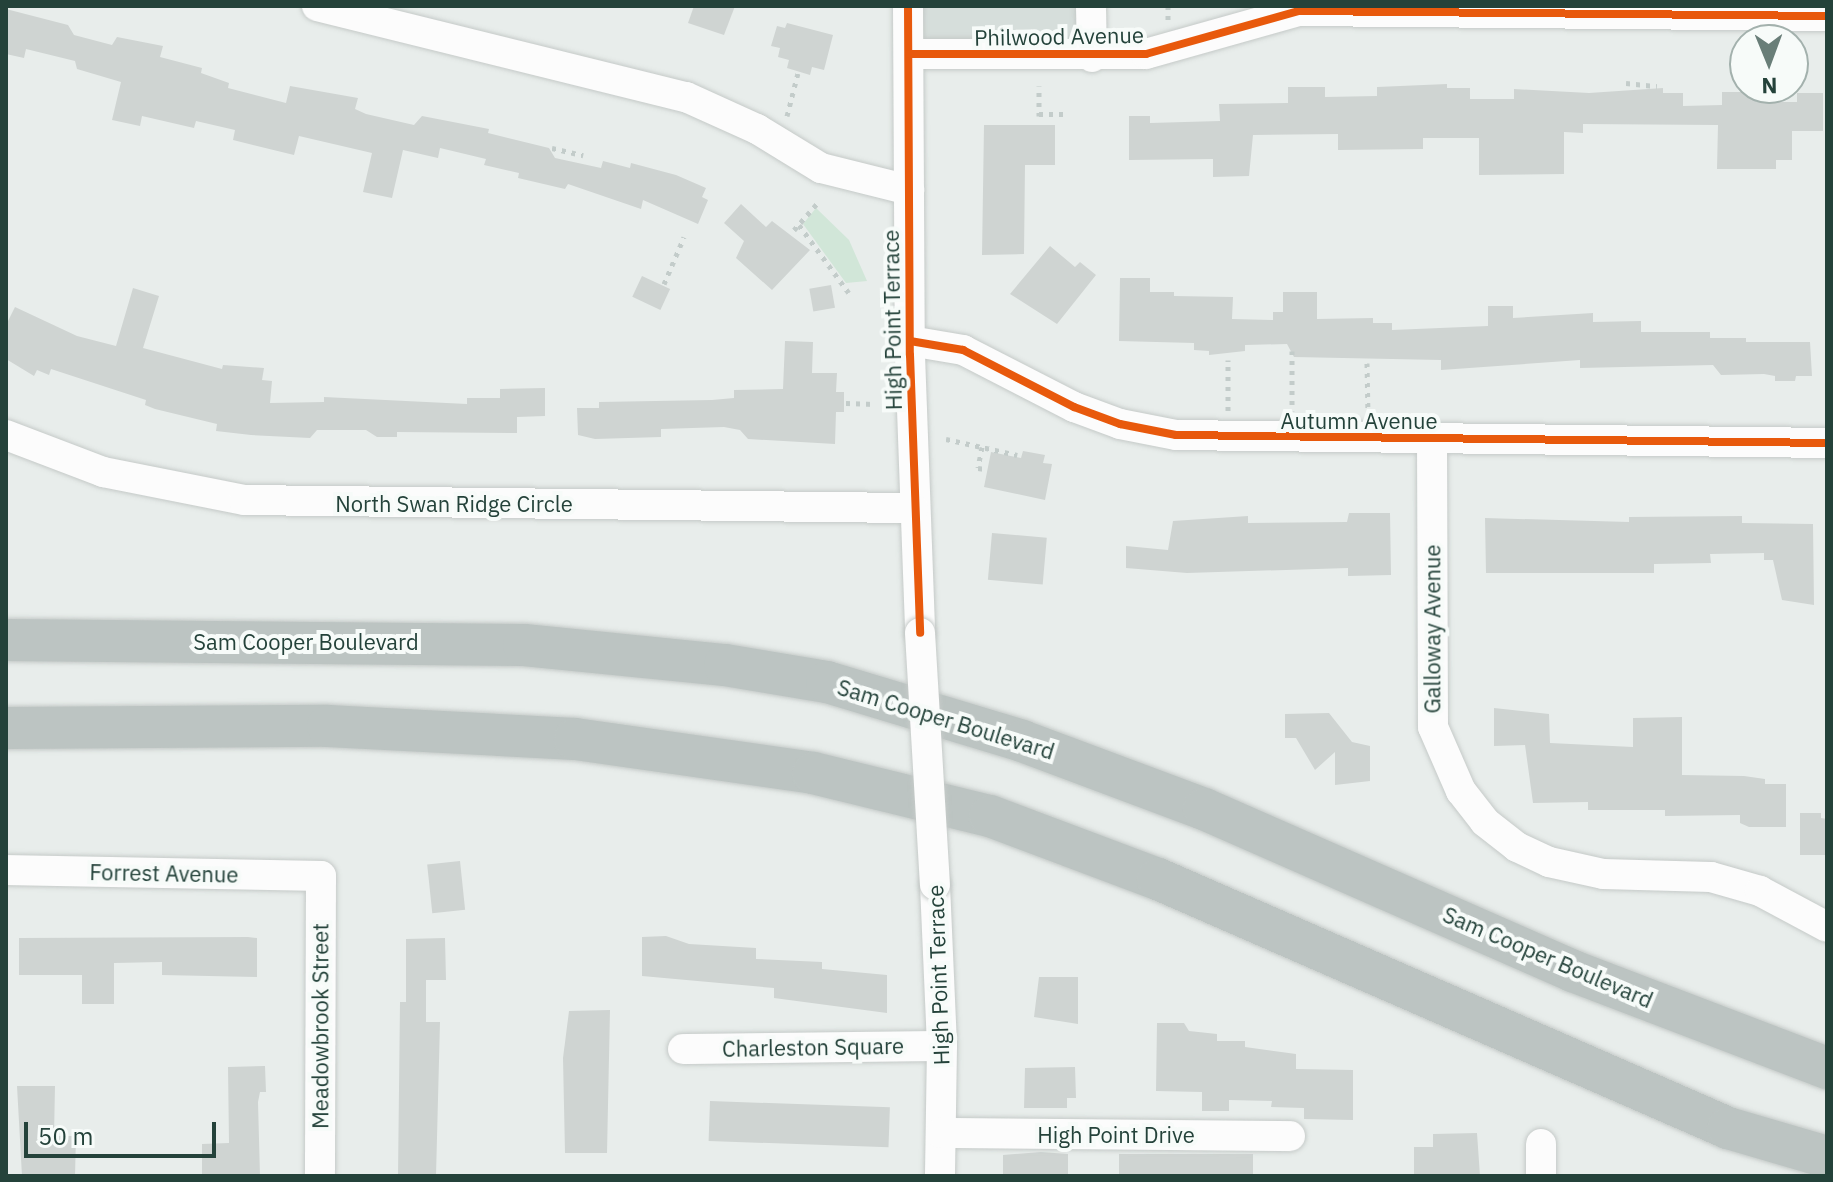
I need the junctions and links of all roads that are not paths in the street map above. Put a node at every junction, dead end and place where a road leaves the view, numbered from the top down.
1 (317, 6) edge
2 (908, 6) edge
3 (1091, 6) edge
4 (1827, 16) edge
5 (909, 54) junction
6 (1092, 57) junction
7 (909, 190) junction
8 (910, 341) junction
9 (6, 435) edge
10 (1432, 439) junction
11 (1827, 443) edge
12 (913, 508) junction
13 (6, 640) edge
14 (6, 728) edge
15 (6, 870) edge
16 (321, 876) joint
17 (1827, 927) edge
18 (942, 1046) junction
19 (683, 1049) dead end
20 (1827, 1068) edge
21 (1728, 1128) junction
22 (941, 1133) junction
23 (1290, 1136) dead end
24 (1541, 1144) dead end
25 (1827, 1157) edge
26 (1827, 1166) edge
27 (320, 1176) edge
28 (940, 1176) edge
29 (1541, 1176) edge

1 - 7 street
2 - 5 street, High Point Terrace
3 - 6 street
4 - 6 street, Philwood Avenue
5 - 6 street, Philwood Avenue
5 - 7 street, High Point Terrace
7 - 8 street, High Point Terrace
8 - 10 street, Autumn Avenue
8 - 12 street, High Point Terrace
9 - 12 street, North Swan Ridge Circle
10 - 11 street, Autumn Avenue
10 - 17 street, Galloway Avenue
12 - 18 street, High Point Terrace, bridge
13 - 20 highway, Sam Cooper Boulevard
14 - 21 highway
15 - 16 street, Forrest Avenue
16 - 27 street, Meadowbrook Street
18 - 19 street, Charleston Square
18 - 22 street, High Point Terrace
21 - 25 highway
21 - 26 highway
22 - 23 street, High Point Drive
22 - 28 street, High Point Terrace
24 - 29 street

